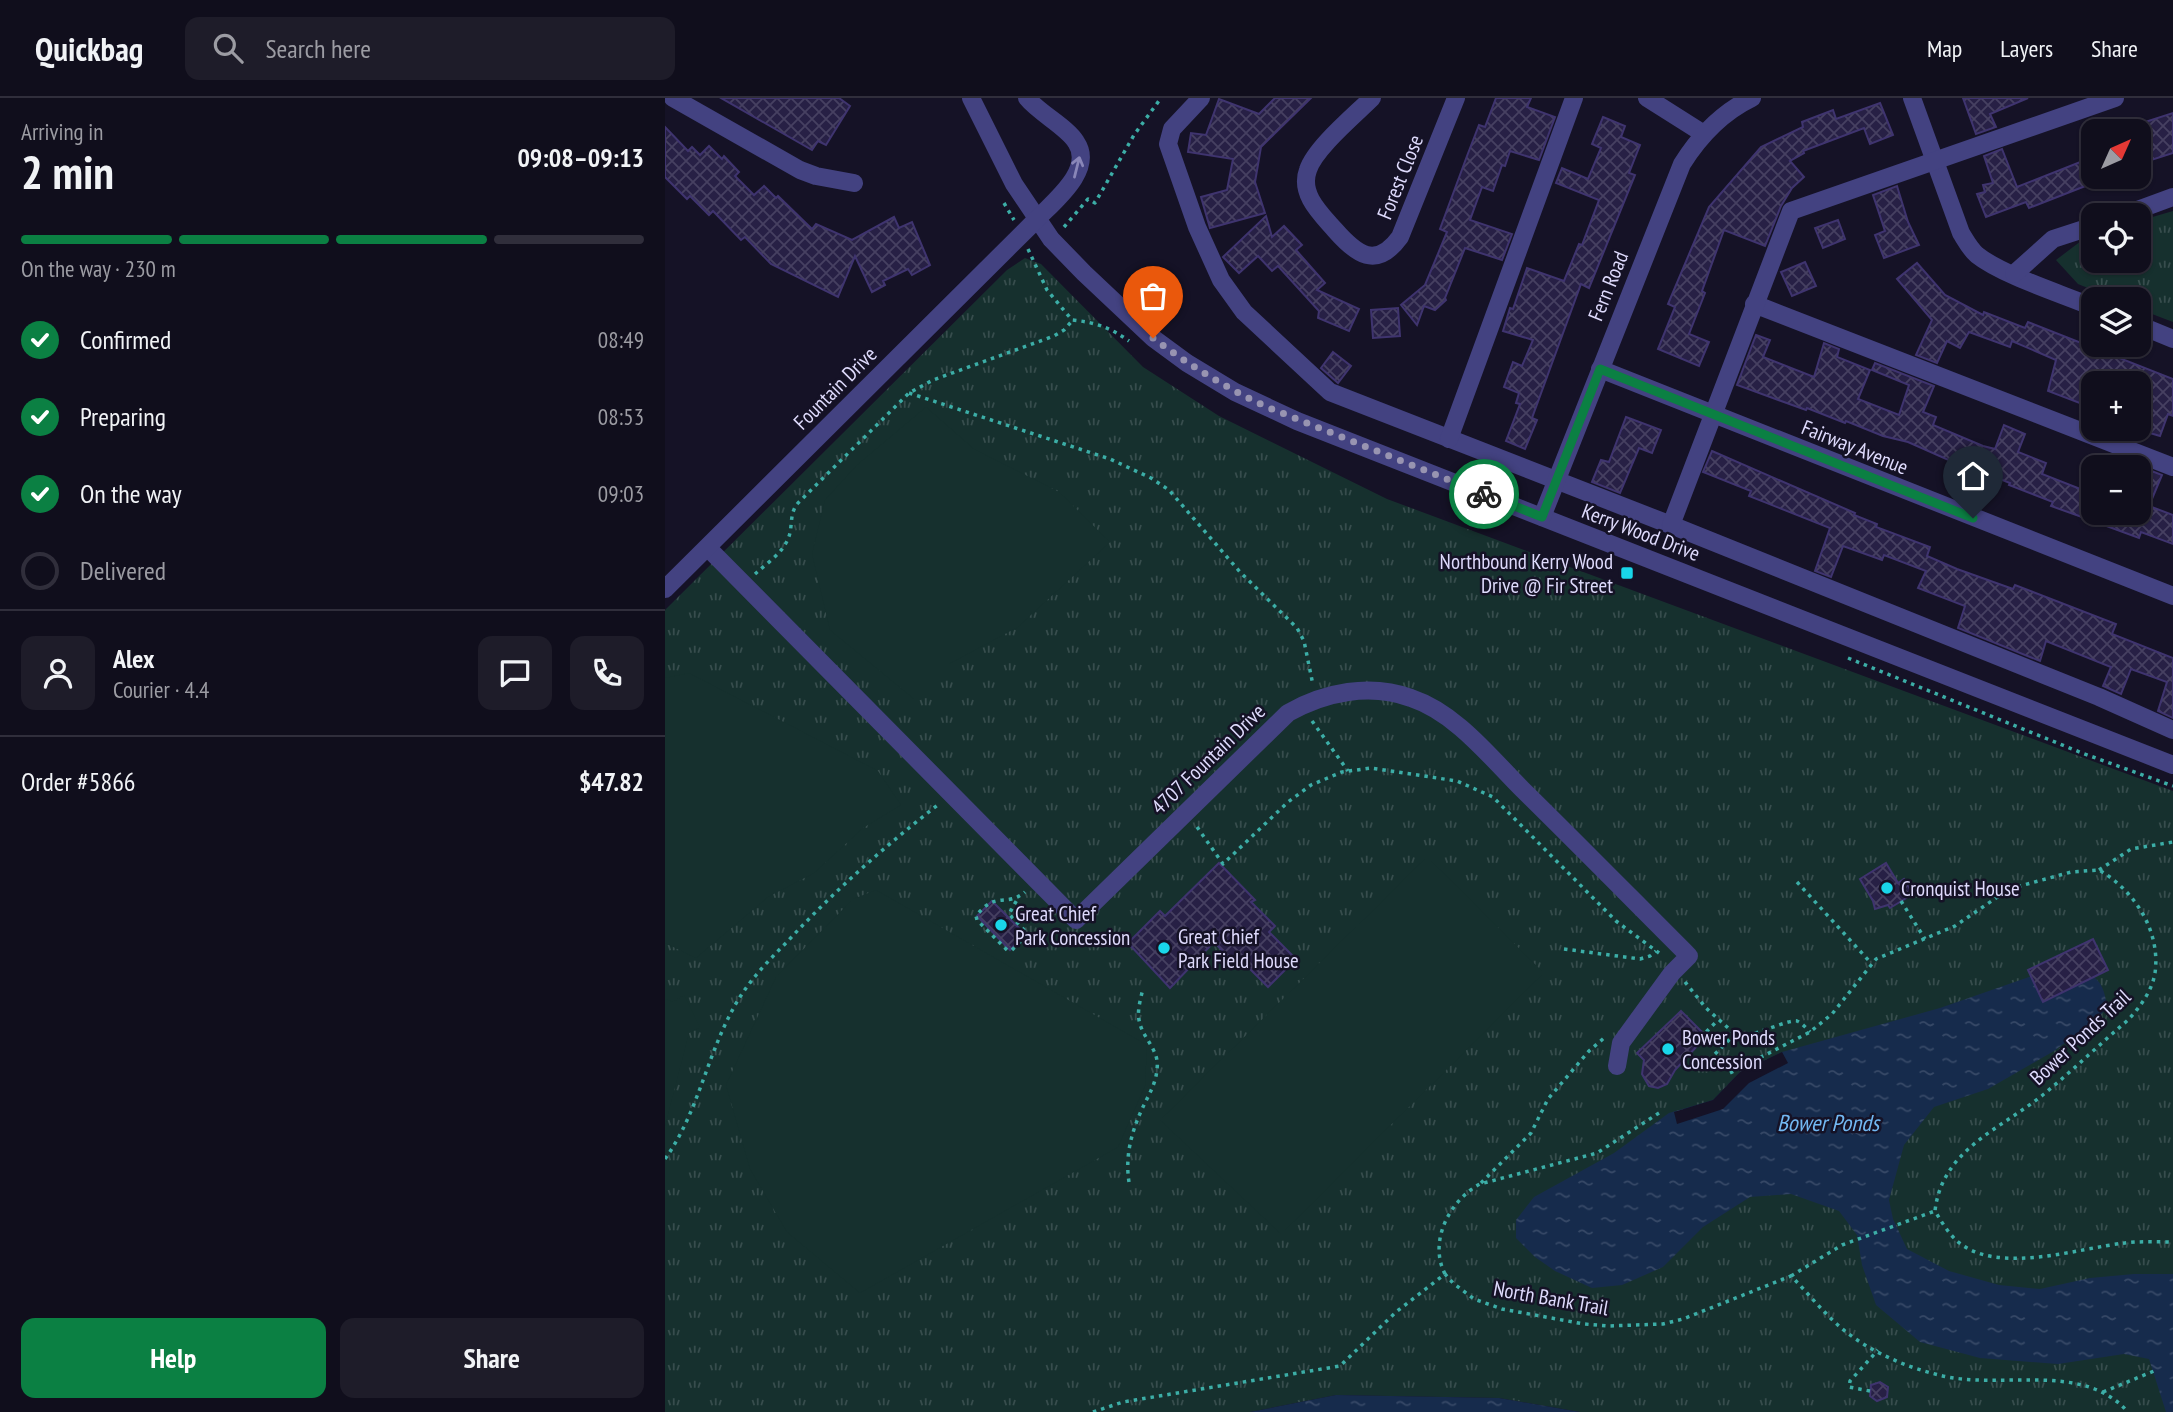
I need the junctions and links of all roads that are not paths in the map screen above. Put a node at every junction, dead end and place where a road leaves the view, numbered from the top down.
1 (673, 98) edge
2 (971, 98) edge
3 (1027, 98) edge
4 (1201, 98) edge
5 (1372, 98) edge
6 (1456, 98) edge
7 (1574, 98) edge
8 (1647, 98) edge
9 (1752, 98) edge
10 (1912, 98) edge
11 (2115, 98) edge
12 (1705, 134) junction
13 (1935, 161) junction
14 (854, 183) dead end
15 (2173, 197) edge
16 (2151, 205) edge
17 (1036, 220) junction
18 (2081, 230) edge
19 (2014, 274) junction
20 (2081, 302) edge
21 (1754, 304) junction
22 (2151, 330) edge
23 (2173, 340) edge
24 (1600, 369) junction
25 (1713, 415) junction
26 (1449, 439) junction
27 (2173, 467) edge
28 (1556, 480) junction
29 (1542, 517) junction
30 (1671, 525) junction
31 (708, 548) junction
32 (665, 589) edge
33 (2173, 596) edge
34 (2173, 730) edge
35 (2173, 765) edge
36 (1617, 1066) dead end

1 - 14 street
2 - 17 street, Kerry Wood Drive
17 -> 3 street, Fountain Drive
4 - 26 street
5 - 6 street, Forest Close
7 - 26 street
8 - 12 street
9 - 12 street, Fern Road
10 - 13 street
11 - 13 street
12 - 24 street, Fern Road
13 - 19 street
13 - 21 street
15 - 16 street
17 - 29 street, Kerry Wood Drive
17 - 31 street, Fountain Drive
18 - 19 street
19 - 20 street
21 - 25 street
21 - 27 street
22 - 23 street
24 - 25 street, Fairway Avenue
24 - 28 street, Fern Road
25 - 30 street
25 - 33 street, Fairway Avenue
26 - 28 street
28 - 29 street, Fern Road
28 - 30 street
29 - 35 street, Kerry Wood Drive
30 - 34 street
31 - 32 street, Fountain Drive
31 - 36 street, 4707 Fountain Drive

